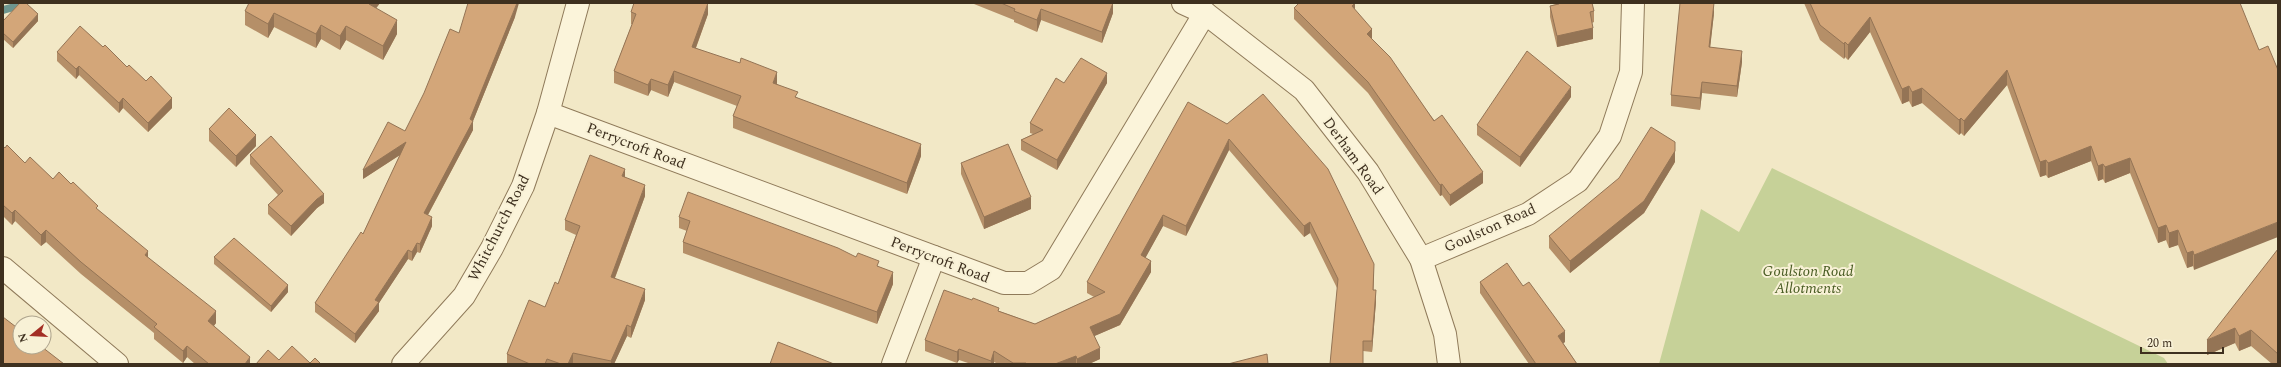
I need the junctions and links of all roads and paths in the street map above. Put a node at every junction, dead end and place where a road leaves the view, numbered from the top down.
1 (578, 3) edge
2 (1183, 3) edge
3 (1638, 4) edge
4 (1205, 13) junction
5 (548, 113) junction
6 (934, 257) junction
7 (1421, 259) junction
8 (3, 268) edge
9 (117, 364) edge
10 (403, 364) edge
11 (893, 364) edge
12 (1449, 364) edge

1 - 5 street, Whitchurch Road
2 - 4 street, Derham Road
3 - 7 street, Goulston Road
4 - 6 street, Perrycroft Road
4 - 7 street, Derham Road
5 - 6 street, Perrycroft Road
5 - 10 street, Whitchurch Road
6 - 11 street
7 - 12 street, Derham Road
8 - 9 street

